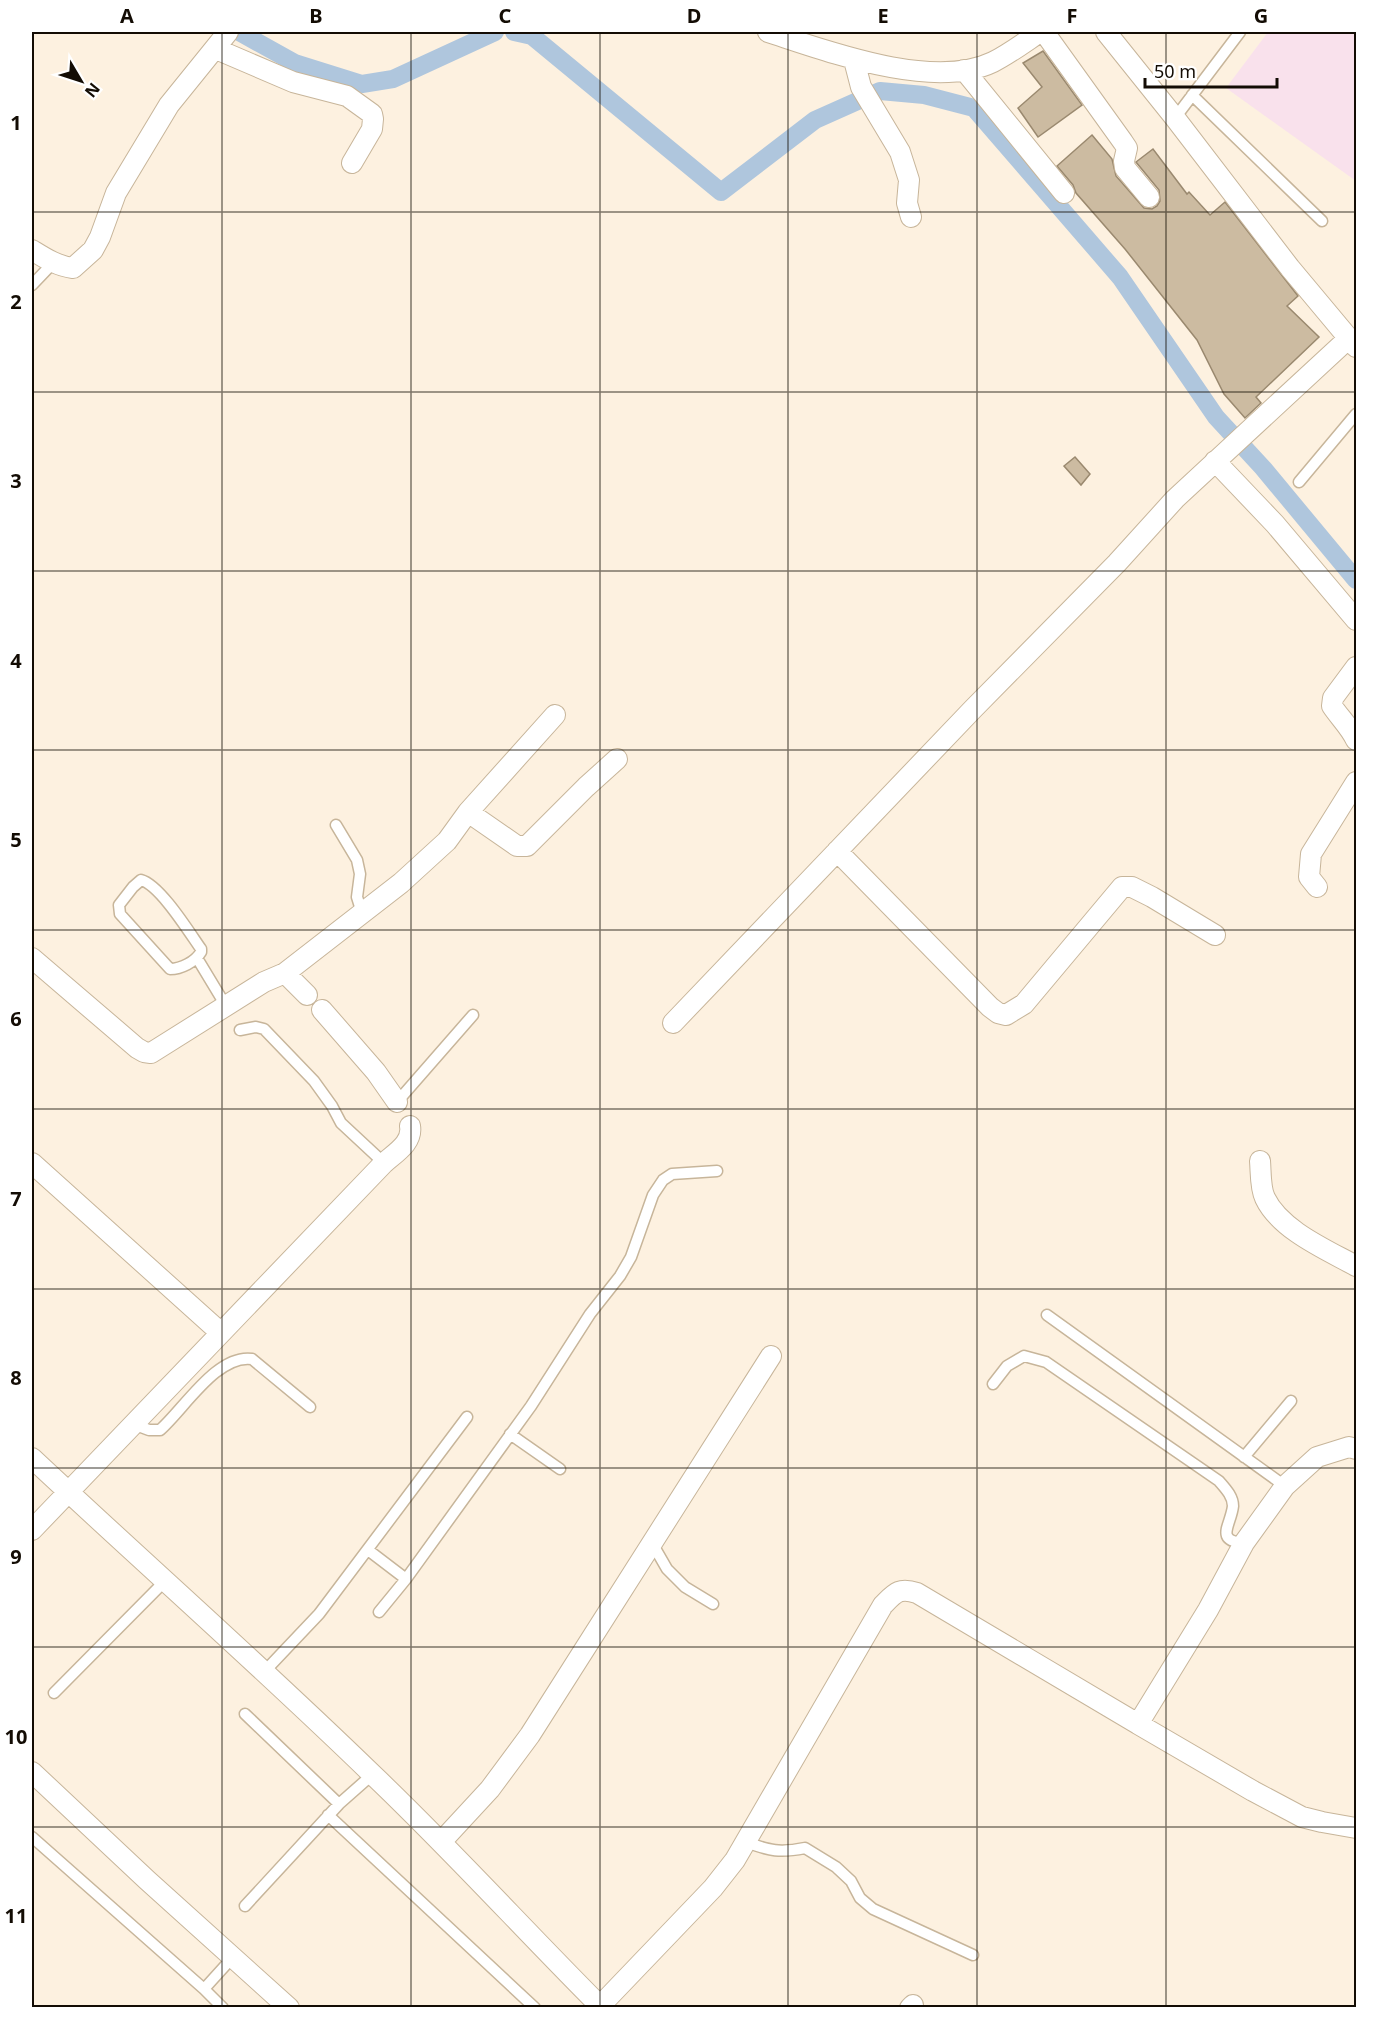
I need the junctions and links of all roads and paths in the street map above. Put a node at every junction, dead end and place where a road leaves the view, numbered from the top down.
1 (768, 32) edge
2 (1042, 32) edge
3 (1106, 32) edge
4 (1240, 32) edge
5 (222, 40) edge
6 (854, 60) junction
7 (964, 70) junction
8 (1192, 95) junction
9 (1175, 118) junction
10 (352, 163) dead end
11 (1064, 193) dead end
12 (1149, 197) dead end
13 (911, 217) dead end
14 (1322, 221) dead end
15 (32, 250) edge
16 (53, 263) junction
17 (32, 285) edge
18 (1353, 342) edge
19 (1356, 414) edge
20 (1219, 458) junction
21 (1299, 482) dead end
22 (1356, 620) edge
23 (1356, 667) edge
24 (555, 715) dead end
25 (1356, 740) edge
26 (617, 759) dead end
27 (1356, 782) edge
28 (468, 812) junction
29 (336, 825) dead end
30 (837, 852) junction
31 (1317, 887) dead end
32 (362, 913) junction
33 (1215, 936) dead end
34 (32, 958) edge
35 (197, 958) junction
36 (285, 973) junction
37 (307, 995) dead end
38 (226, 1006) junction
39 (322, 1010) dead end
40 (472, 1015) dead end
41 (673, 1023) dead end
42 (240, 1030) dead end
43 (396, 1102) joint
44 (410, 1126) dead end
45 (1260, 1161) dead end
46 (32, 1163) edge
47 (384, 1163) junction
48 (717, 1171) dead end
49 (1356, 1266) edge
50 (1047, 1315) dead end
51 (220, 1333) junction
52 (771, 1356) dead end
53 (993, 1384) dead end
54 (1291, 1401) dead end
55 (310, 1407) dead end
56 (467, 1417) dead end
57 (133, 1424) junction
58 (510, 1434) junction
59 (1356, 1449) edge
60 (1244, 1457) junction
61 (32, 1458) edge
62 (560, 1469) dead end
63 (1285, 1486) junction
64 (69, 1493) junction
65 (33, 1526) edge
66 (652, 1543) junction
67 (1244, 1543) junction
68 (368, 1550) junction
69 (406, 1579) junction
70 (165, 1581) junction
71 (713, 1604) dead end
72 (380, 1612) dead end
73 (265, 1671) junction
74 (54, 1693) dead end
75 (245, 1714) dead end
76 (1138, 1724) junction
77 (32, 1772) edge
78 (373, 1774) junction
79 (339, 1804) junction
80 (328, 1815) junction
81 (1356, 1828) edge
82 (32, 1837) edge
83 (441, 1842) junction
84 (746, 1842) junction
85 (245, 1906) dead end
86 (973, 1955) dead end
87 (233, 1957) junction
88 (204, 1989) junction
89 (223, 2007) edge
90 (289, 2007) edge
91 (535, 2007) edge
92 (601, 2007) edge

1 - 6 street
2 - 7 street
2 - 12 street
3 - 9 street
4 - 8 lane
5 - 10 street
5 - 16 street
6 - 7 street
6 - 13 street
7 - 11 street
8 - 9 lane
8 - 14 lane
9 - 18 street
15 - 16 street
16 - 17 lane
18 - 20 street
19 - 21 lane
20 - 22 street
20 - 30 street
23 - 25 street
24 - 28 street
26 - 28 street
27 - 31 street
28 - 32 street
29 - 32 lane
30 - 33 street
30 - 41 street
32 - 36 street
34 - 38 street
35 - 35 lane
35 - 38 lane
36 - 37 street
36 - 38 street
39 - 43 street
40 - 43 lane
42 - 47 lane
44 - 47 street
45 - 49 street
46 - 51 street
47 - 51 street
48 - 58 lane
50 - 60 lane
51 - 57 street
52 - 66 street
53 - 67 lane
54 - 60 lane
55 - 57 lane
56 - 68 lane
57 - 64 street
58 - 62 lane
58 - 69 lane
59 - 63 street
60 - 63 lane
61 - 64 street
63 - 67 street
64 - 65 street
64 - 70 street
66 - 71 lane
66 - 83 street
67 - 76 street
68 - 69 lane
68 - 73 lane
69 - 72 lane
70 - 73 street
70 - 74 lane
73 - 78 street
75 - 79 lane
76 - 81 street
76 - 84 street
77 - 87 street
78 - 79 lane
78 - 83 street
79 - 80 lane
80 - 85 lane
80 - 91 lane
82 - 88 lane
83 - 92 street
84 - 86 lane
84 - 92 street
87 - 88 lane
87 - 90 street
88 - 89 lane

